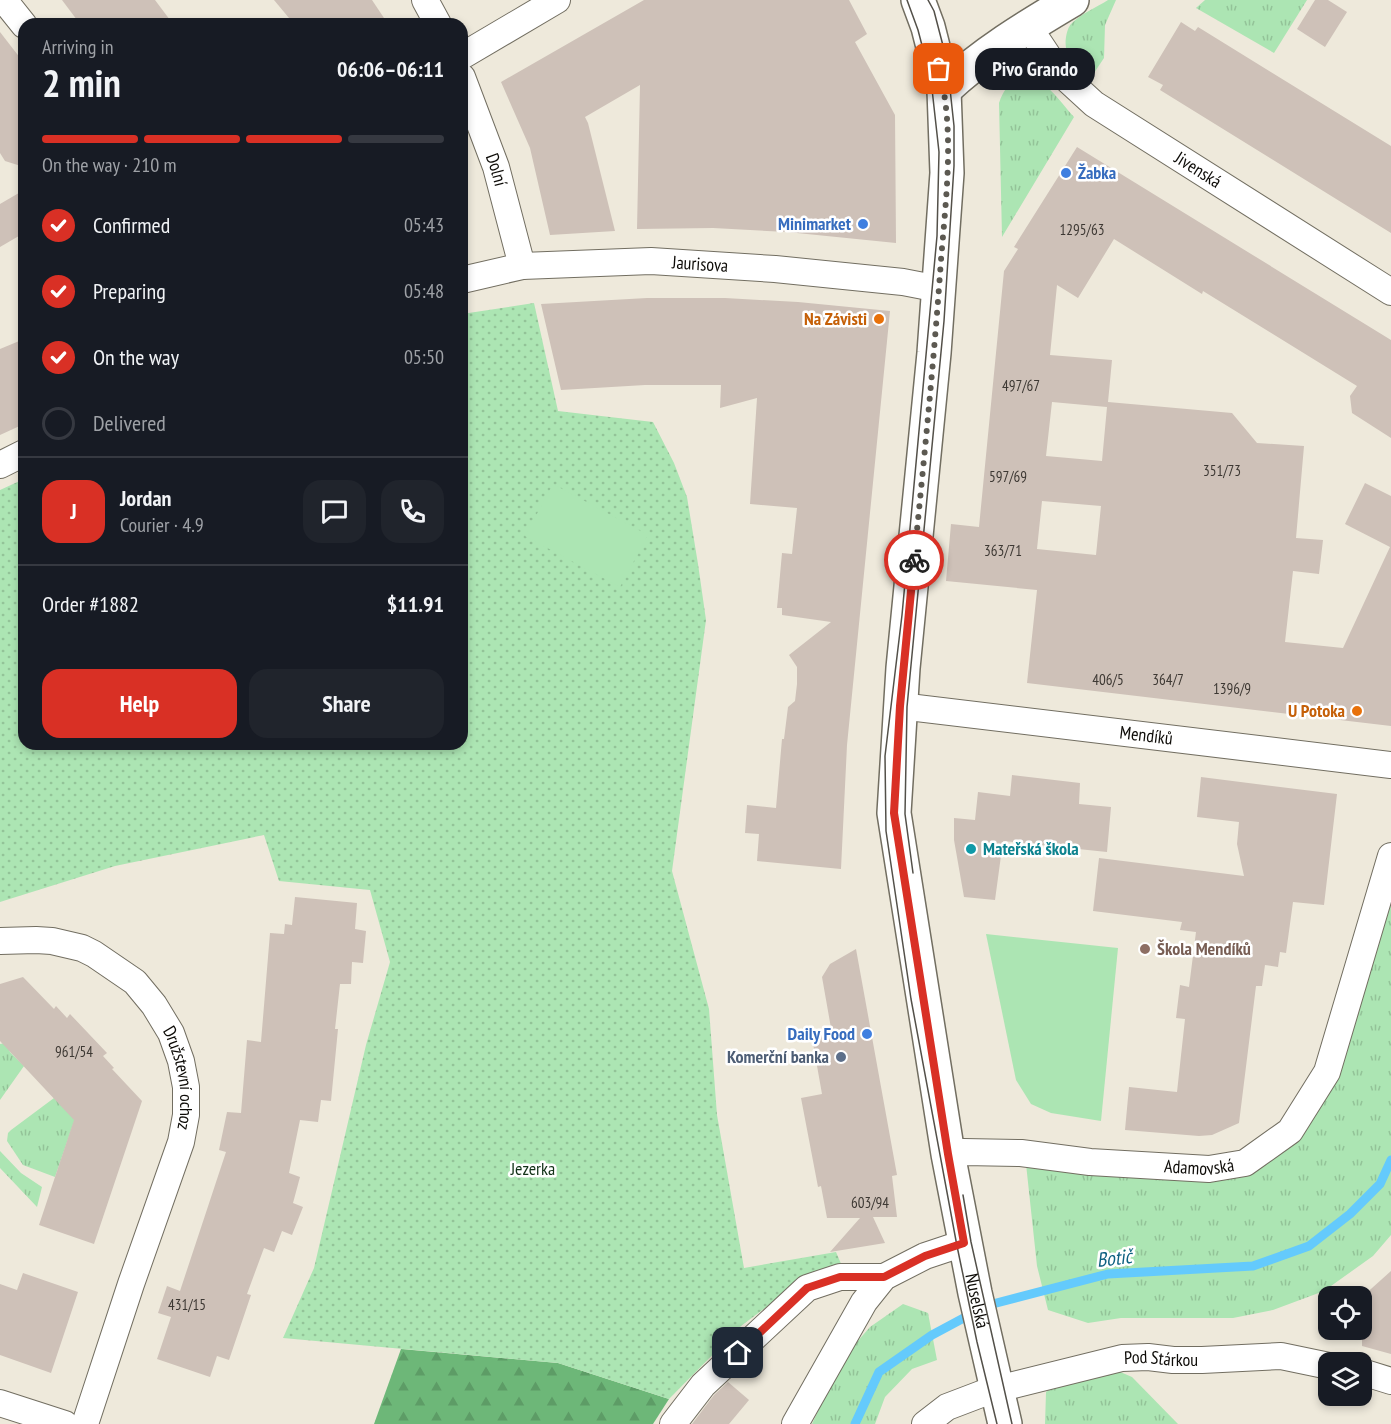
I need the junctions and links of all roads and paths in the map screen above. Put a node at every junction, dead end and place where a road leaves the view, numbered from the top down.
1 (4, 0) edge
2 (425, 0) edge
3 (557, 0) edge
4 (918, 0) edge
5 (1072, 0) edge
6 (18, 18) edge
7 (435, 18) edge
8 (1028, 26) junction
9 (468, 52) edge
10 (944, 90) junction
11 (468, 93) edge
12 (522, 266) junction
13 (468, 279) edge
14 (939, 289) junction
15 (1391, 292) edge
16 (18, 456) edge
17 (0, 465) edge
18 (900, 706) junction
19 (1391, 765) edge
20 (1391, 856) edge
21 (0, 941) edge
22 (948, 1154) junction
23 (964, 1243) junction
24 (884, 1277) junction
25 (1318, 1364) edge
26 (1372, 1375) edge
27 (1391, 1381) edge
28 (996, 1389) junction
29 (0, 1403) edge
30 (65, 1424) edge
31 (85, 1424) edge
32 (673, 1424) edge
33 (795, 1424) edge
34 (925, 1424) edge
35 (1005, 1424) edge

1 - 6 street
2 - 7 street
3 - 9 street
4 - 10 street, Nuselská
5 - 8 street
8 - 10 street
8 - 15 street, Jivenská
10 - 14 street, Nuselská
11 - 12 street, Dolní
12 - 13 street, Jaurisova
12 - 14 street, Jaurisova
14 - 18 street, Nuselská
16 - 17 street
18 - 19 street, Mendíků
18 - 22 street, Nuselská
20 - 22 street, Adamovská
21 - 31 street, Družstevní ochoz
22 - 23 street, Nuselská
23 - 24 street
23 - 28 street, Nuselská
24 - 32 street
24 - 33 street
25 - 28 street, Pod Stárkou
26 - 27 street
28 - 34 street, Pod Stárkou
28 - 35 street, Nuselská
29 - 30 street

